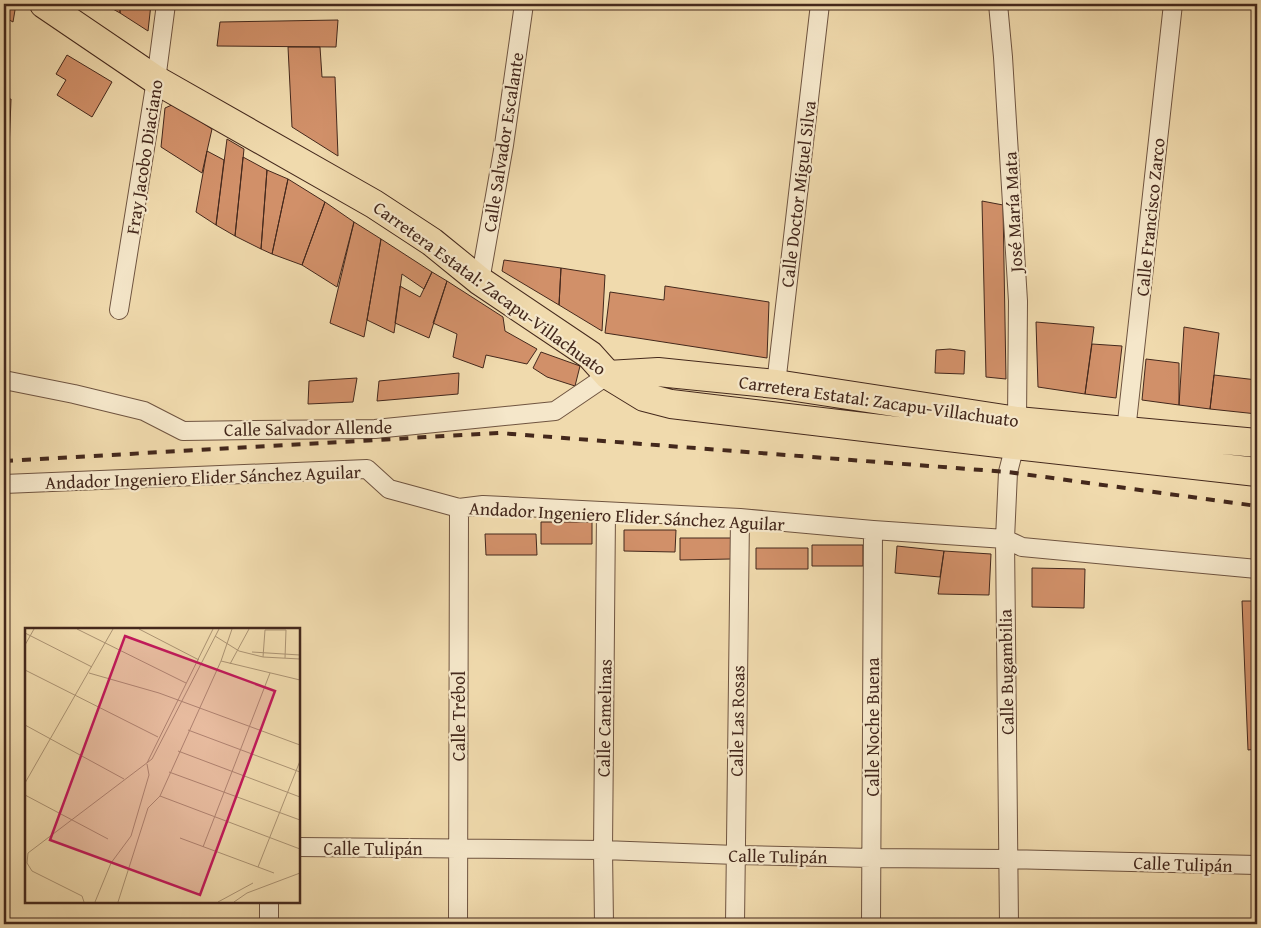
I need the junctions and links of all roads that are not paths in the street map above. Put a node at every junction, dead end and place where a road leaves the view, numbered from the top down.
1 (44, 4) edge
2 (166, 4) edge
3 (524, 4) edge
4 (820, 4) edge
5 (998, 4) edge
6 (1173, 4) edge
7 (156, 80) junction
8 (480, 281) junction
9 (119, 310) dead end
10 (608, 375) junction
11 (4, 380) edge
12 (776, 384) junction
13 (1126, 431) junction
14 (1016, 433) junction
15 (1257, 443) edge
16 (1257, 472) edge
17 (4, 484) edge
18 (459, 508) junction
19 (606, 512) junction
20 (740, 518) junction
21 (873, 530) junction
22 (1005, 539) junction
23 (1257, 569) edge
24 (300, 848) edge
25 (457, 848) junction
26 (603, 850) junction
27 (736, 855) junction
28 (871, 858) junction
29 (1008, 859) junction
30 (1257, 866) edge
31 (269, 903) edge
32 (269, 924) edge
33 (458, 924) edge
34 (604, 924) edge
35 (735, 924) edge
36 (871, 924) edge
37 (1009, 924) edge

1 - 7 main road, Carretera Estatal: Zacapu-Villachuato
2 - 7 street, Fray Jacobo Diaciano
3 - 8 street, Calle Salvador Escalante
4 - 12 street, Calle Doctor Miguel Silva
5 - 14 street, José María Mata
6 - 13 street, Calle Francisco Zarco
7 - 8 main road, Carretera Estatal: Zacapu-Villachuato
7 - 9 street, Fray Jacobo Diaciano
8 - 10 main road, Carretera Estatal: Zacapu-Villachuato
10 - 11 street, Calle Salvador Allende
10 - 12 main road, Carretera Estatal: Zacapu-Villachuato
10 - 14 main road
12 - 14 main road, Carretera Estatal: Zacapu-Villachuato
13 - 14 main road, Carretera Estatal: Zacapu-Villachuato
13 - 15 main road, Carretera Estatal: Zacapu-Villachuato
14 - 16 main road
14 - 22 street, Calle Bugambilia
17 - 18 street, Andador Ingeniero Elider Sánchez Aguilar
18 - 19 street, Andador Ingeniero Elider Sánchez Aguilar
18 - 25 street, Calle Trébol
19 - 20 street, Andador Ingeniero Elider Sánchez Aguilar
19 - 26 street, Calle Camelinas
20 - 21 street, Andador Ingeniero Elider Sánchez Aguilar
20 - 27 street, Calle Las Rosas
21 - 22 street, Andador Ingeniero Elider Sánchez Aguilar
21 - 28 street, Calle Noche Buena
22 - 23 street, Andador Ingeniero Elider Sánchez Aguilar
22 - 29 street, Calle Bugambilia
24 - 25 street, Calle Tulipán
25 - 26 street, Calle Tulipán
25 - 33 street, Calle Trébol
26 - 27 street, Calle Tulipán
26 - 34 street, Calle Camelinas
27 - 28 street, Calle Tulipán
27 - 35 street, Calle Las Rosas
28 - 29 street, Calle Tulipán
28 - 36 street, Calle Noche Buena
29 - 30 street, Calle Tulipán
29 - 37 street, Calle Bugambilia
31 - 32 street

